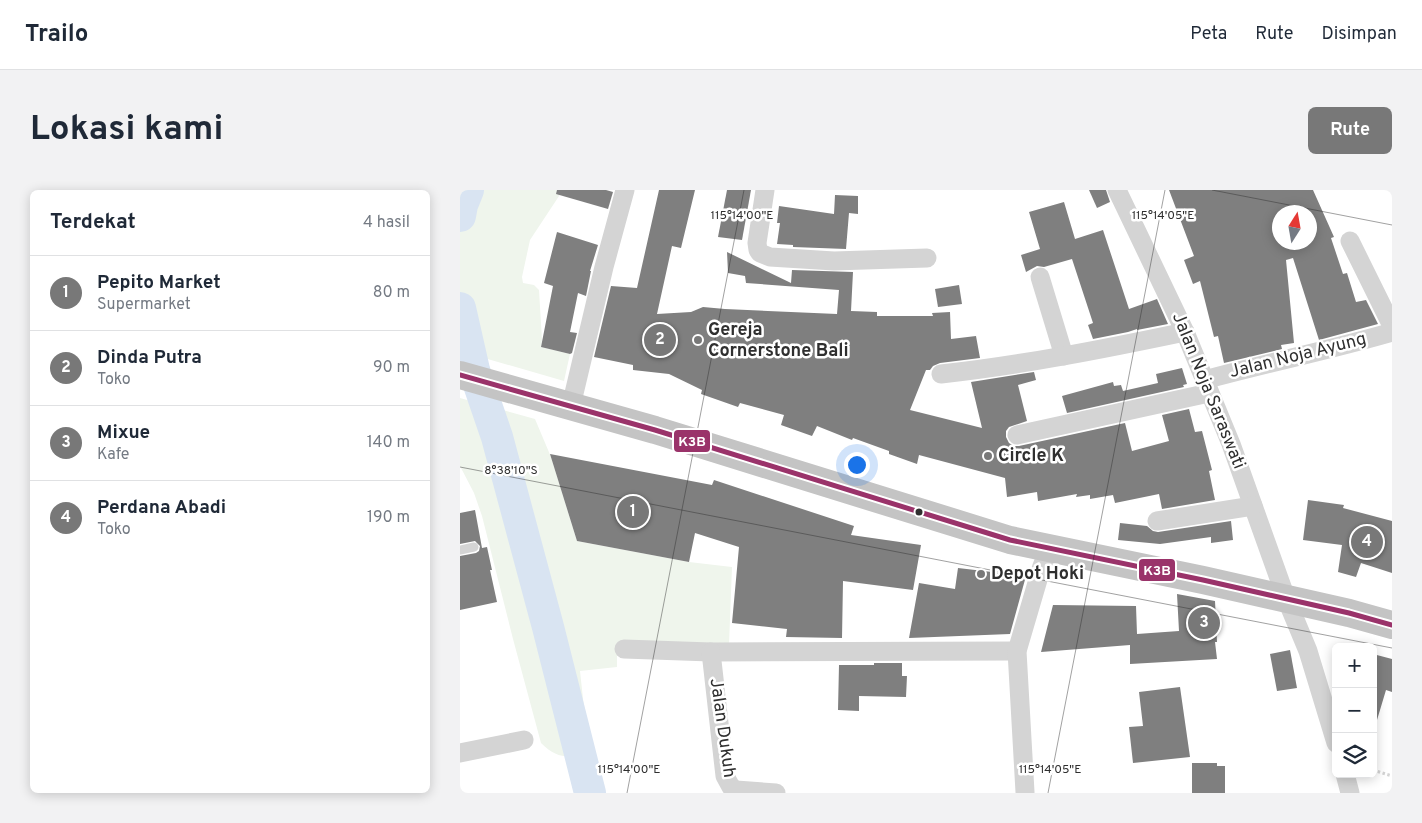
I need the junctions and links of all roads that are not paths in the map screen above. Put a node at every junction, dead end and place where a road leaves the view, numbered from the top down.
1 (625, 190) edge
2 (765, 190) edge
3 (1117, 190) edge
4 (1350, 241) dead end
5 (927, 258) dead end
6 (1040, 277) dead end
7 (1392, 326) edge
8 (1185, 332) junction
9 (1392, 332) edge
10 (1064, 356) junction
11 (941, 374) dead end
12 (460, 375) edge
13 (1206, 387) junction
14 (563, 404) junction
15 (1017, 435) dead end
16 (1253, 506) junction
17 (1157, 521) dead end
18 (474, 548) dead end
19 (1049, 549) junction
20 (460, 550) edge
21 (1291, 609) junction
22 (1392, 625) edge
23 (624, 649) dead end
24 (1017, 651) junction
25 (711, 652) junction
26 (1333, 733) edge
27 (524, 740) dead end
28 (460, 753) edge
29 (1346, 778) edge
30 (776, 793) edge
31 (1020, 793) edge
32 (1350, 793) edge

1 - 14 street
2 - 5 street
3 - 8 street, Jalan Noja Saraswati
4 - 7 street
6 - 10 street
8 - 10 street
8 - 13 street, Jalan Noja Saraswati
9 - 13 street, Jalan Noja Ayung
10 - 11 street
12 - 14 highway
13 - 15 street, Jalan Noja Ayung
13 - 16 street, Jalan Noja Saraswati
14 - 19 highway
16 - 17 street
16 - 21 street, Jalan Noja Saraswati
18 - 20 lane
19 - 21 highway
19 - 24 street
21 - 22 highway
21 - 26 street, Jalan Noja Saraswati
23 - 25 street
24 - 25 street
24 - 31 street
25 - 30 street, Jalan Dukuh
27 - 28 street
29 - 32 street

